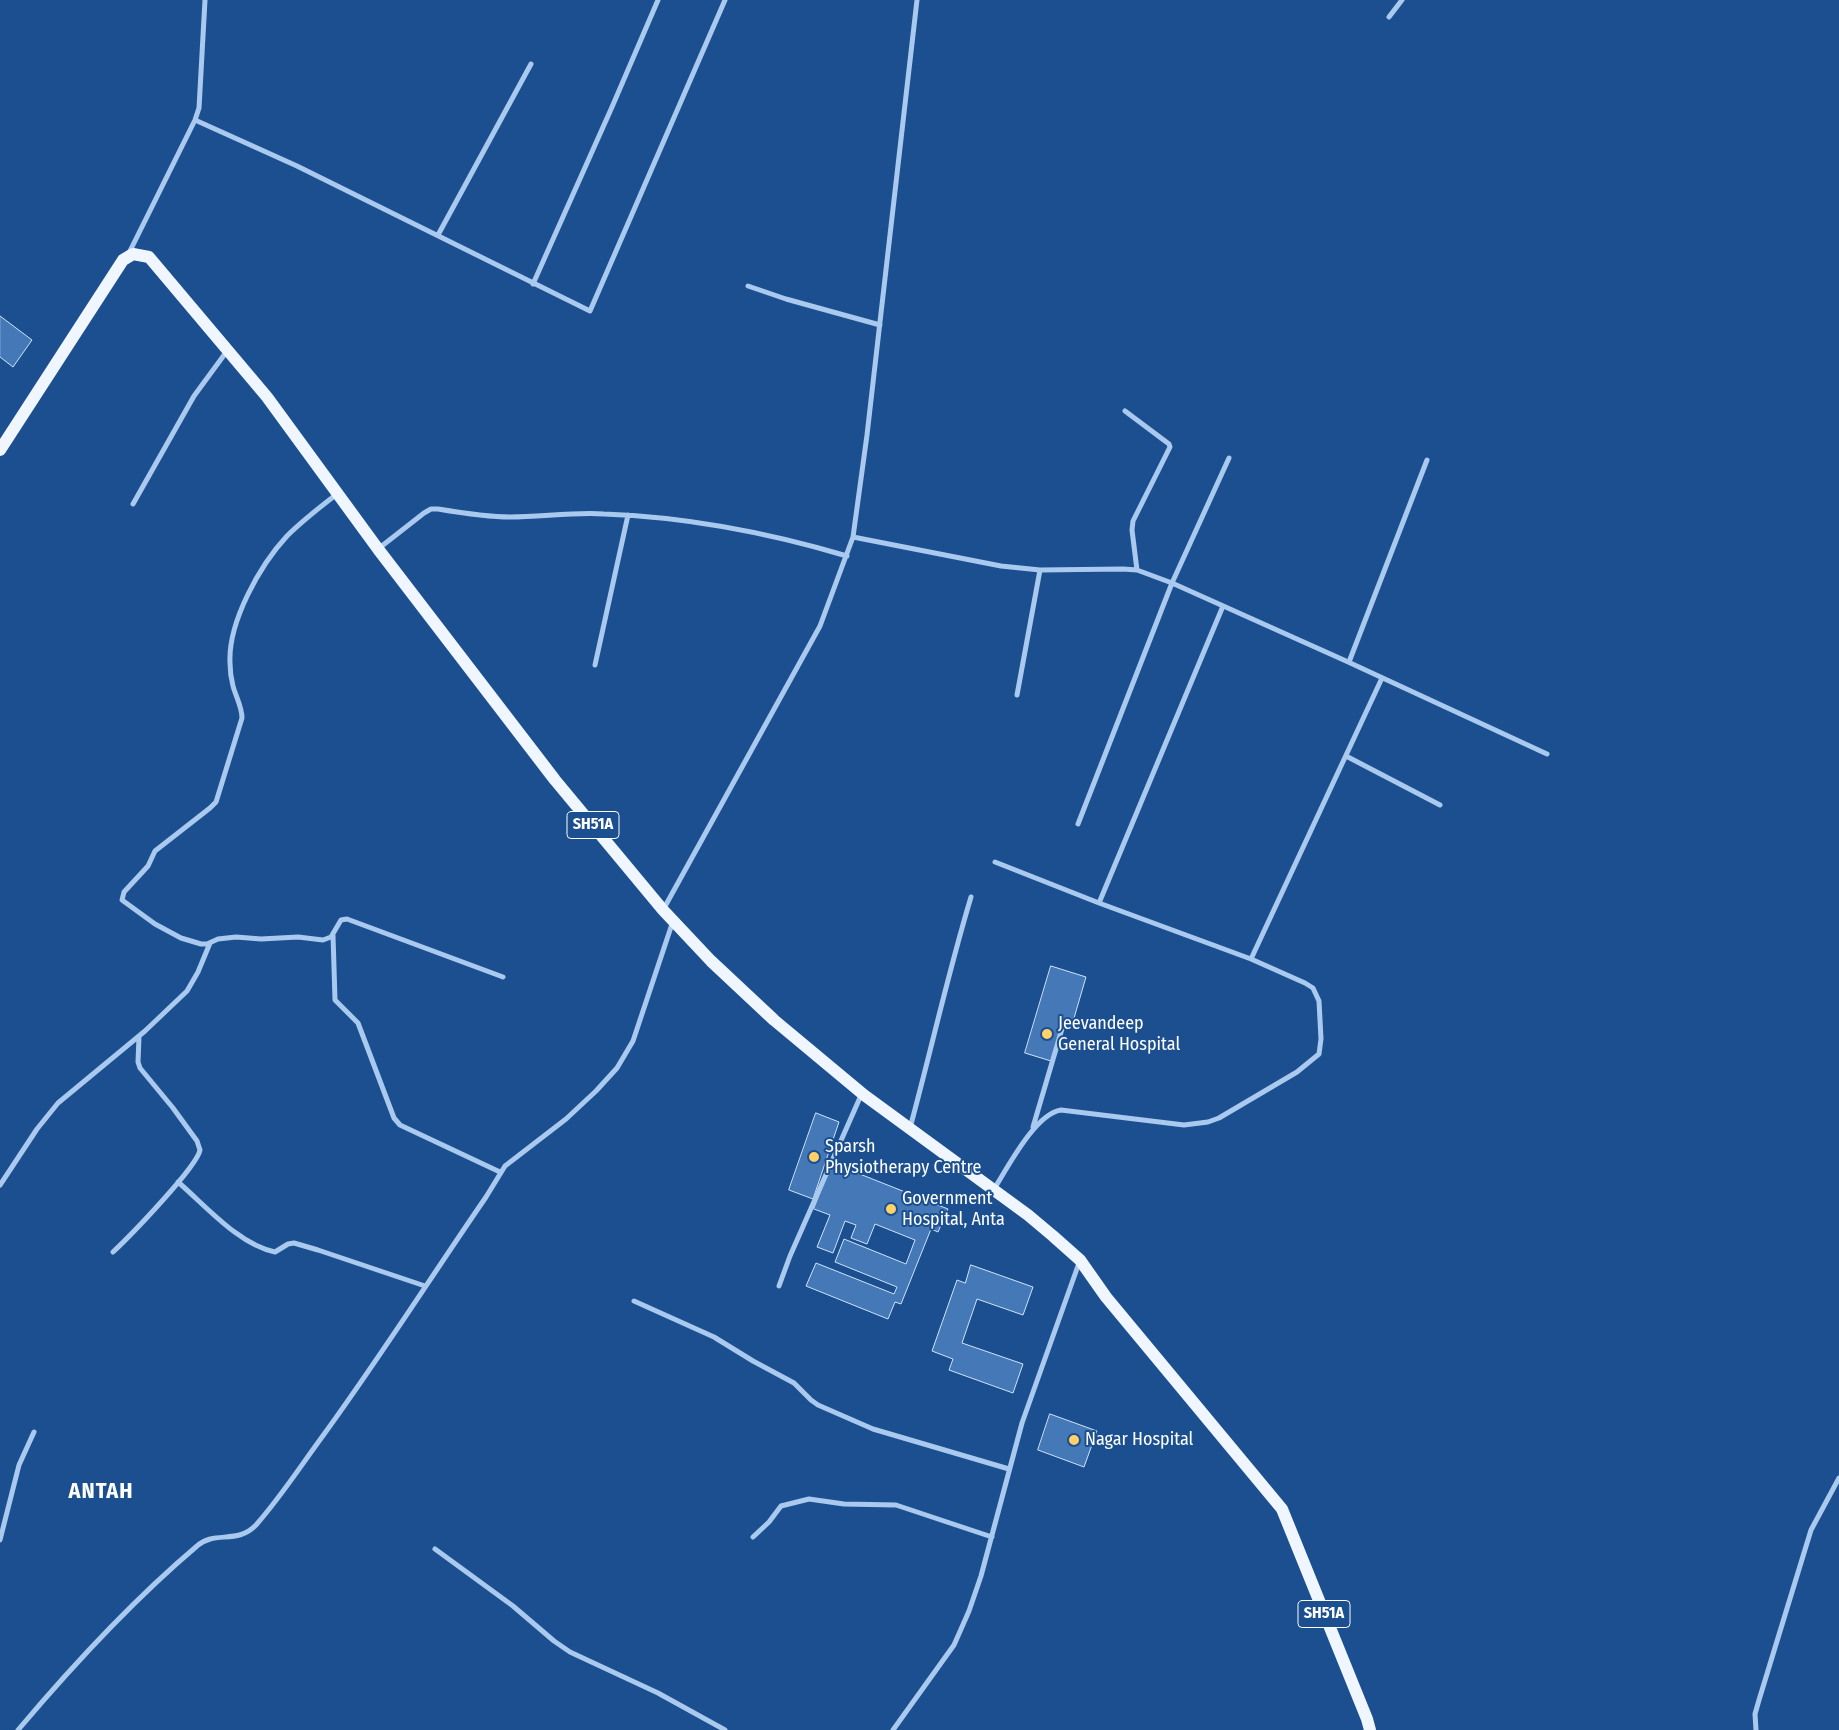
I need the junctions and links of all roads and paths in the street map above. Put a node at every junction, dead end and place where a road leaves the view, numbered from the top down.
1 (205, 0) edge
2 (658, 0) edge
3 (724, 0) edge
4 (917, 0) edge
5 (1402, 0) edge
6 (1389, 17) dead end
7 (531, 64) dead end
8 (195, 120) junction
9 (438, 235) junction
10 (127, 256) junction
11 (533, 284) junction
12 (748, 286) dead end
13 (880, 325) junction
14 (228, 350) junction
15 (1124, 411) dead end
16 (0, 450) edge
17 (1229, 458) dead end
18 (1427, 460) dead end
19 (337, 493) junction
20 (133, 504) dead end
21 (628, 515) junction
22 (852, 537) junction
23 (378, 549) junction
24 (846, 556) junction
25 (1040, 570) junction
26 (1137, 570) junction
27 (1172, 583) junction
28 (1223, 606) junction
29 (1349, 662) junction
30 (595, 666) dead end
31 (1382, 678) junction
32 (1017, 695) dead end
33 (1547, 754) dead end
34 (1346, 756) junction
35 (1440, 805) dead end
36 (1078, 824) dead end
37 (995, 862) dead end
38 (971, 897) dead end
39 (1099, 903) junction
40 (663, 910) junction
41 (673, 921) junction
42 (333, 934) junction
43 (210, 943) junction
44 (1251, 959) junction
45 (503, 977) dead end
46 (1064, 1022) dead end
47 (139, 1036) junction
48 (862, 1093) junction
49 (910, 1128) junction
50 (1032, 1130) junction
51 (500, 1172) junction
52 (178, 1182) junction
53 (0, 1185) edge
54 (993, 1189) junction
55 (113, 1252) dead end
56 (1080, 1260) junction
57 (425, 1286) junction
58 (779, 1286) dead end
59 (634, 1301) dead end
60 (34, 1432) dead end
61 (1009, 1469) junction
62 (1839, 1478) edge
63 (754, 1537) dead end
64 (992, 1537) junction
65 (0, 1540) edge
66 (435, 1549) dead end
67 (1368, 1724) edge
68 (18, 1730) edge
69 (725, 1730) edge
70 (893, 1730) edge
71 (1756, 1730) edge

1 - 8 street
2 - 11 street
3 - 11 street
4 - 13 street
5 - 6 street
7 - 9 street
8 - 9 street
8 - 10 street
9 - 11 street
10 - 14 main road, SH51A
10 - 16 main road
12 - 13 street
13 - 22 street
14 - 19 main road, SH51A
14 - 20 street
15 - 26 street
17 - 27 street
18 - 29 street
19 - 23 main road, SH51A
19 - 43 street
21 - 23 street
21 - 24 street
21 - 30 street
22 - 24 street
22 - 25 street
23 - 40 main road, SH51A
24 - 40 street
25 - 26 street
25 - 32 street
26 - 27 street
27 - 28 street
27 - 36 street
28 - 29 street
28 - 39 street
29 - 31 street
31 - 33 street
31 - 34 street
34 - 35 street
34 - 44 street
37 - 39 street
38 - 49 street
39 - 44 street
40 - 41 main road, SH51A
41 - 48 main road, SH51A
41 - 51 street
42 - 43 street
42 - 45 street
42 - 51 street
43 - 47 street
44 - 50 street
46 - 50 street
47 - 52 street
47 - 53 street
48 - 49 main road, SH51A
48 - 58 street
49 - 54 main road, SH51A
50 - 54 street
51 - 57 street
52 - 55 street
52 - 57 street
54 - 56 main road, SH51A
56 - 61 street
56 - 67 main road, SH51A
57 - 68 street
59 - 61 street
60 - 65 street
61 - 64 street
62 - 71 street
63 - 64 street
64 - 70 street
66 - 69 street

